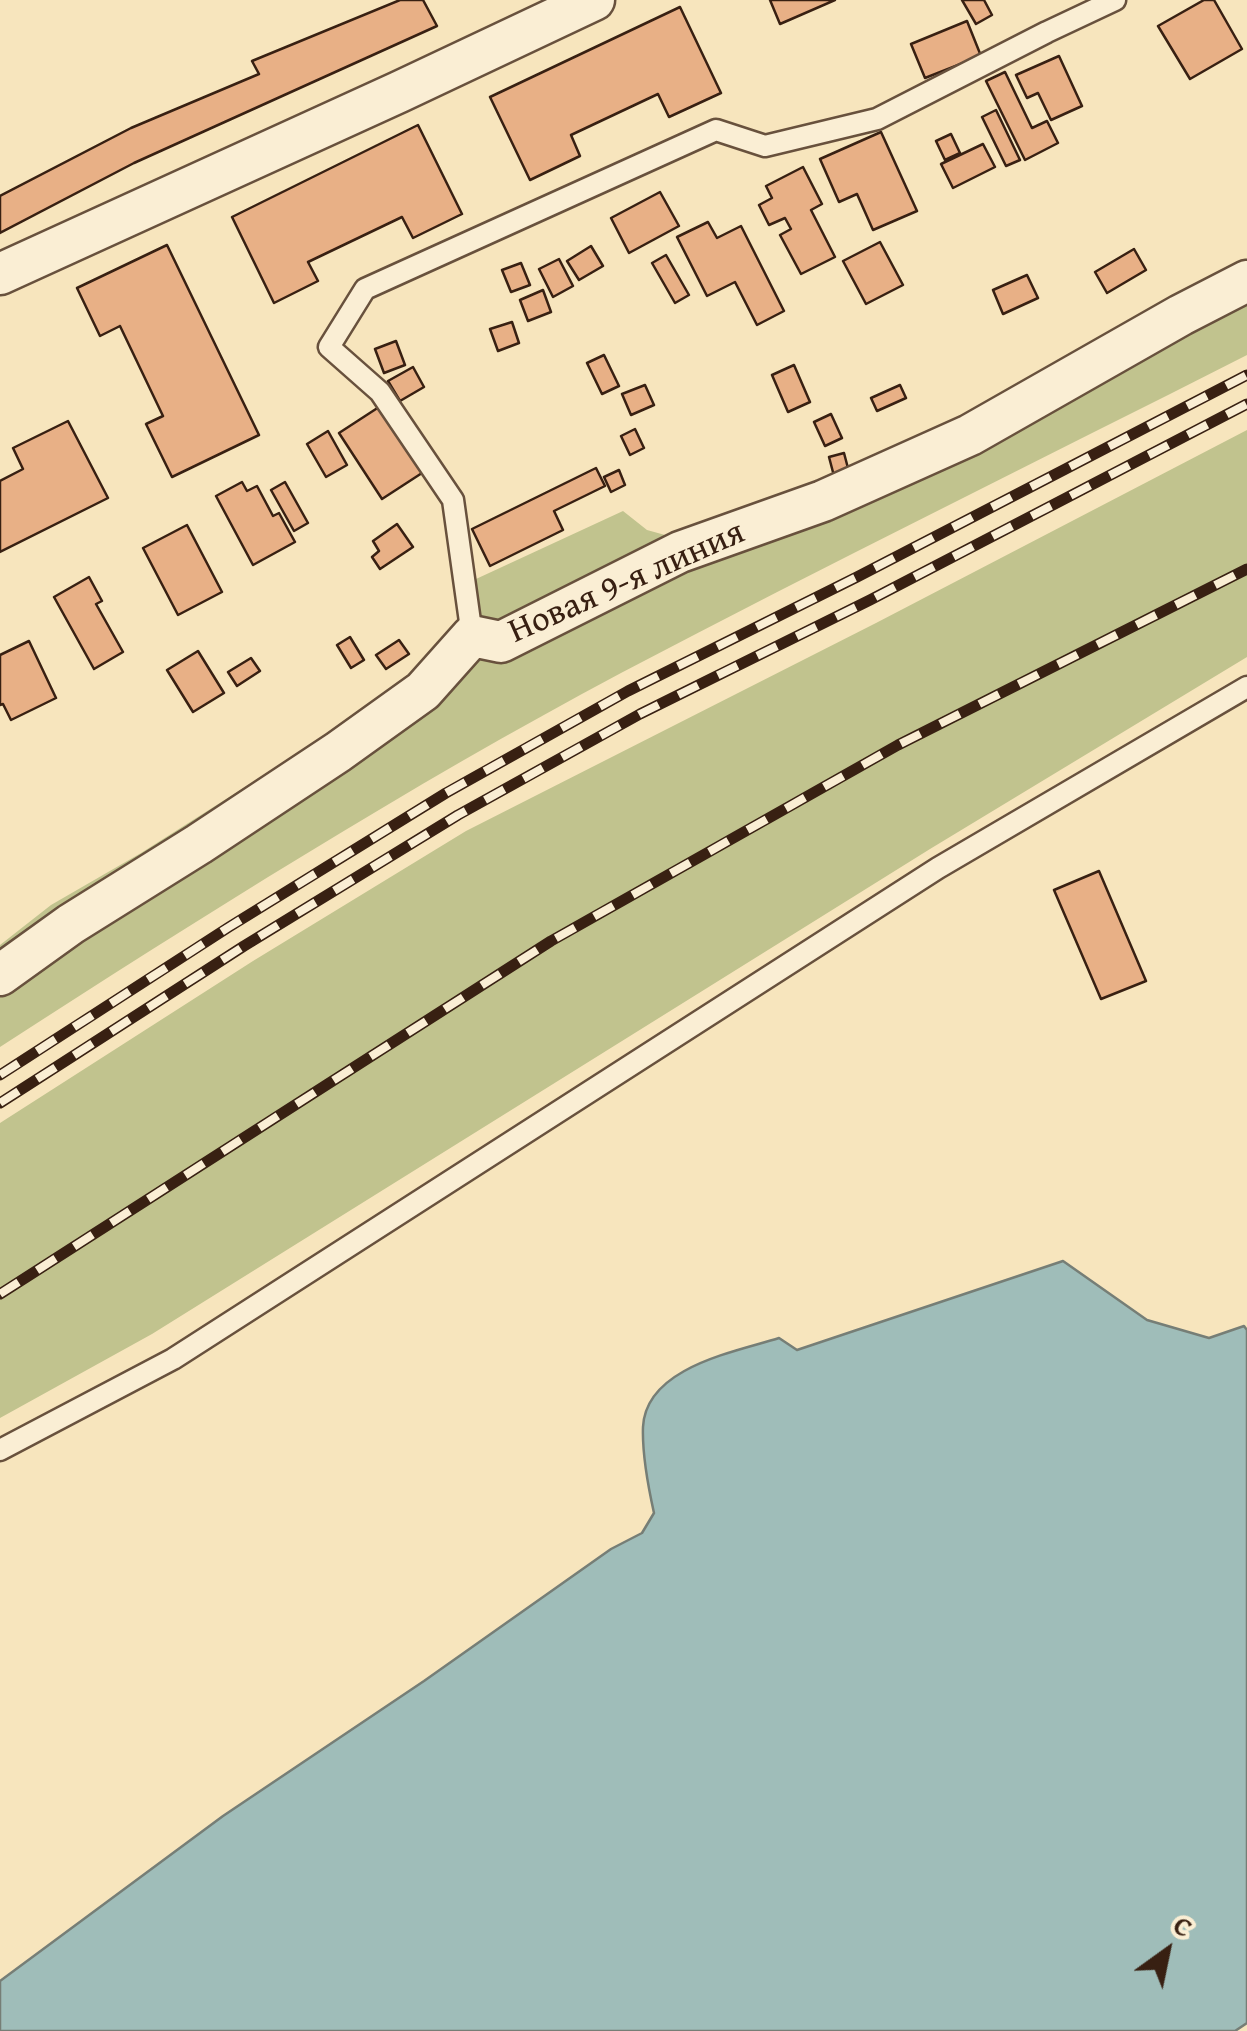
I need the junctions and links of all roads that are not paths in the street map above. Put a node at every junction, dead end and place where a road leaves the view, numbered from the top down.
1 (594, 0) edge
2 (1114, 0) edge
3 (0, 274) edge
4 (1247, 281) edge
5 (472, 636) junction
6 (1247, 687) edge
7 (0, 975) edge
8 (0, 1450) edge

1 - 3 street
2 - 5 lane
4 - 5 street, Новая 9-я линия
5 - 7 street, Новая 9-я линия
6 - 8 lane

